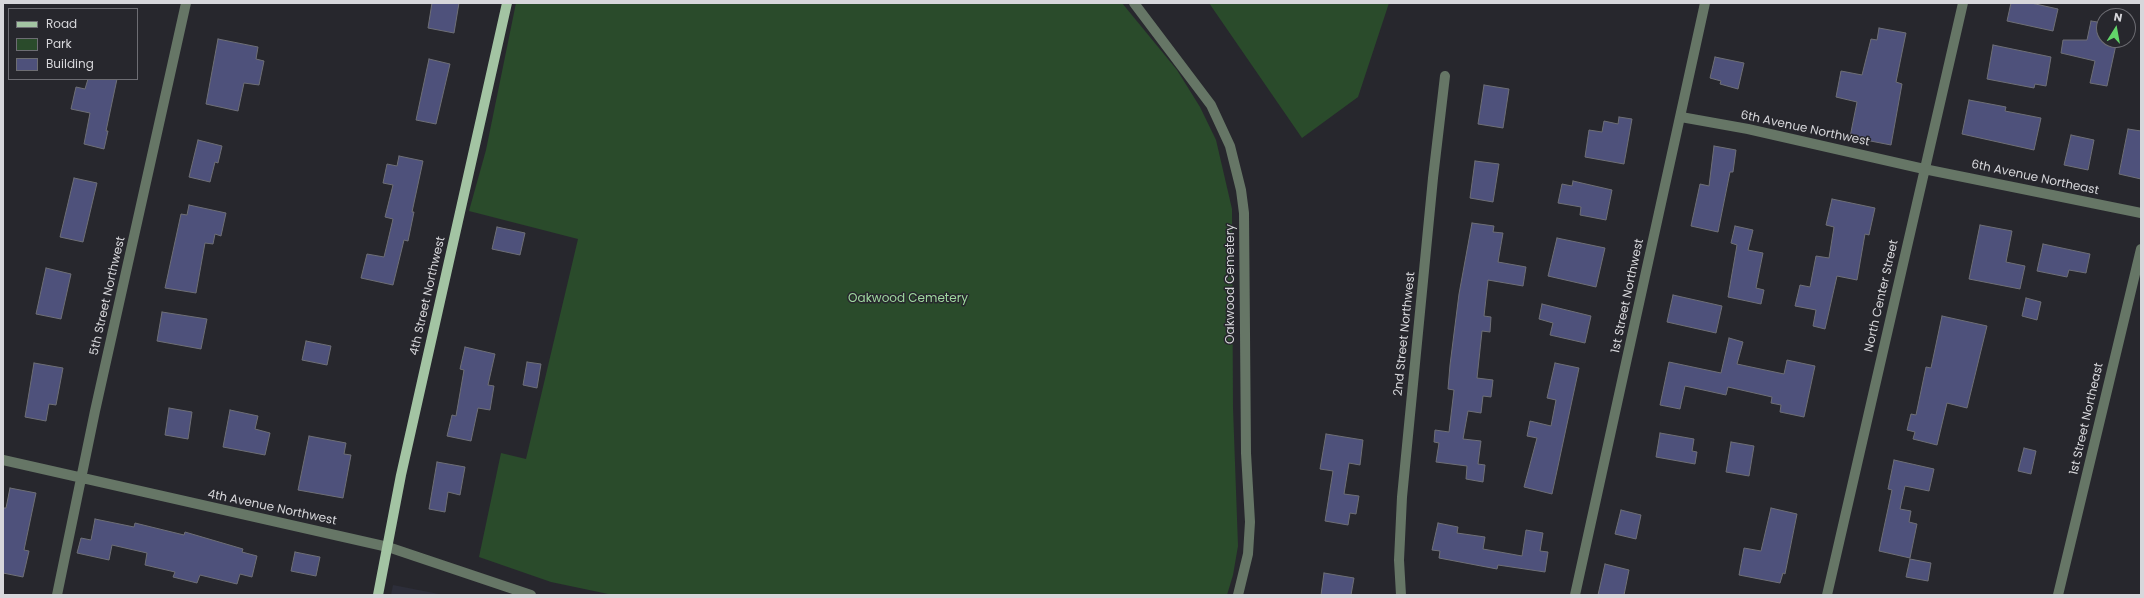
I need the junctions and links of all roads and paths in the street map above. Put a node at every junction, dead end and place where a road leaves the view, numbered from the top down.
1 (186, 3) edge
2 (507, 3) edge
3 (1134, 3) edge
4 (1705, 3) edge
5 (1963, 3) edge
6 (1445, 76) dead end
7 (1681, 117) junction
8 (1924, 169) junction
9 (2141, 213) edge
10 (2141, 249) edge
11 (3, 460) edge
12 (81, 479) junction
13 (388, 547) junction
14 (57, 595) edge
15 (378, 595) edge
16 (531, 595) edge
17 (1238, 595) edge
18 (1401, 595) edge
19 (1575, 595) edge
20 (1827, 595) edge
21 (2058, 595) edge

1 - 12 street, 5th Street Northwest
2 - 13 main road, 4th Street Northwest
3 - 17 street, Oakwood Cemetery
4 - 7 street, 1st Street Northwest
5 - 8 street, North Center Street
6 - 18 street, 2nd Street Northwest
7 - 8 street, 6th Avenue Northwest
7 - 19 street, 1st Street Northwest
8 - 9 street, 6th Avenue Northeast
8 - 20 street, North Center Street
10 - 21 street, 1st Street Northeast
11 - 12 street, 4th Avenue Northwest
12 - 13 street, 4th Avenue Northwest
12 - 14 street, 5th Street Northwest
13 - 15 main road, 4th Street Northwest
13 - 16 street, 4th Avenue Northwest

